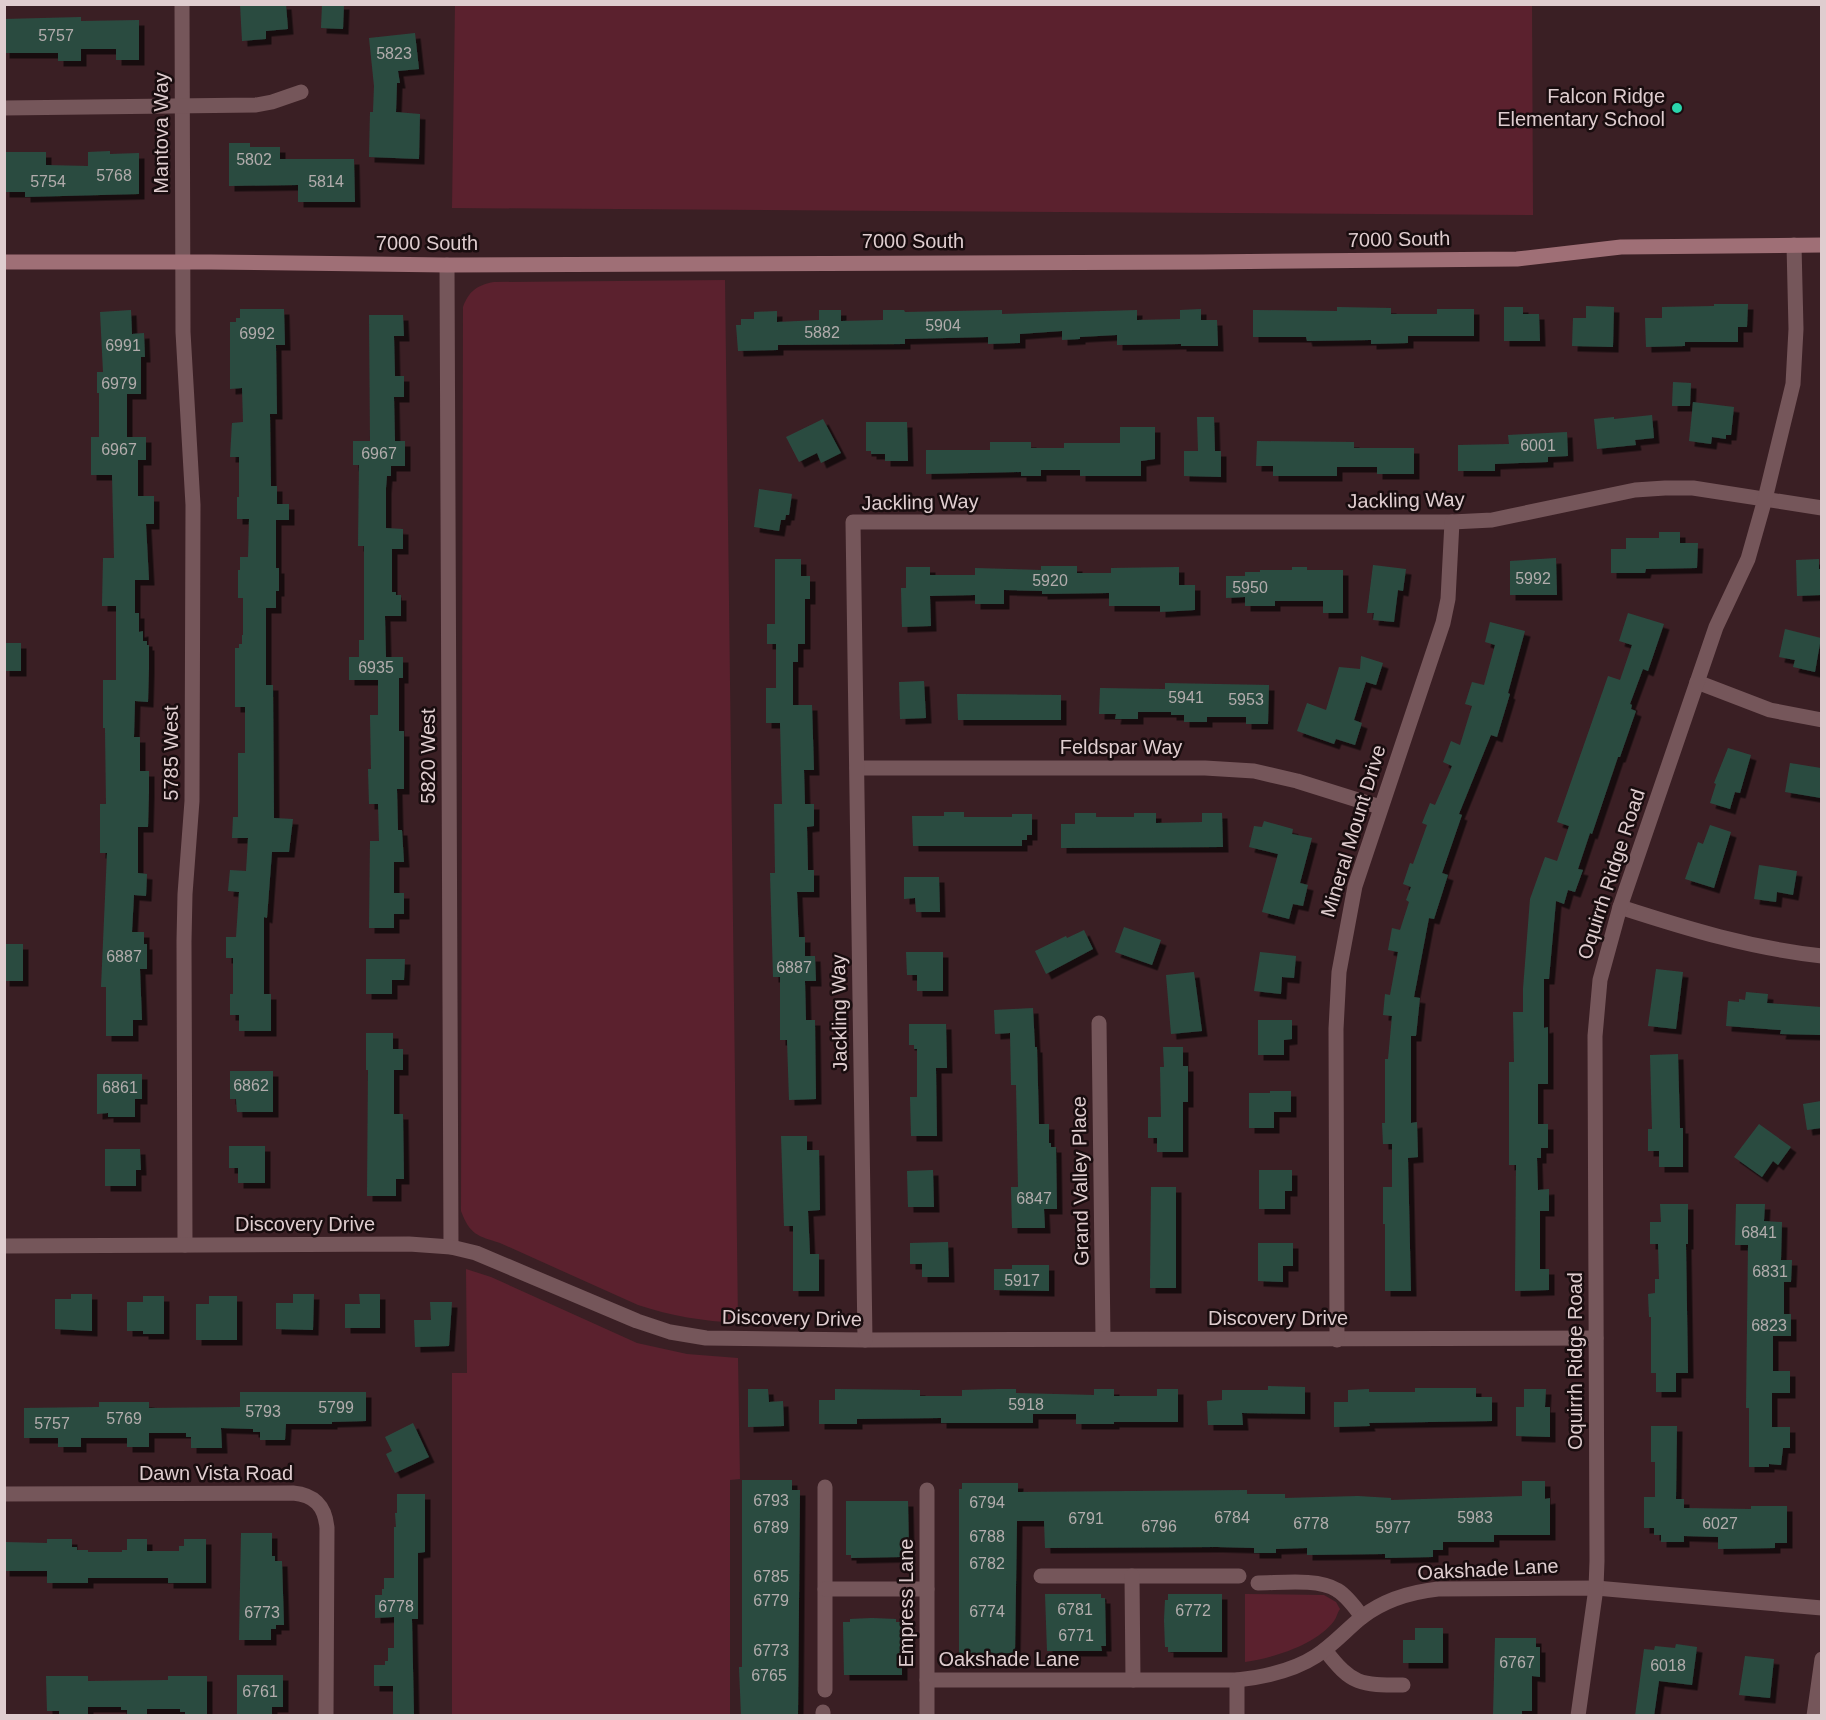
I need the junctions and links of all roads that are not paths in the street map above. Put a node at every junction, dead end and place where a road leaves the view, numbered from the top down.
1 (182, 4) edge
2 (301, 92) dead end
3 (182, 106) junction
4 (4, 108) edge
5 (1794, 245) junction
6 (1821, 245) edge
7 (4, 262) edge
8 (182, 262) junction
9 (447, 265) junction
10 (1765, 499) junction
11 (1821, 508) edge
12 (1452, 522) junction
13 (1697, 682) junction
14 (1821, 720) edge
15 (857, 768) junction
16 (1380, 807) junction
17 (1620, 907) junction
18 (1821, 956) edge
19 (1099, 1023) dead end
20 (184, 1245) junction
21 (4, 1246) edge
22 (451, 1247) junction
23 (1596, 1338) junction
24 (1103, 1339) junction
25 (865, 1340) junction
26 (1337, 1340) junction
27 (825, 1487) dead end
28 (927, 1490) dead end
29 (4, 1494) edge
30 (1239, 1575) dead end
31 (1041, 1576) dead end
32 (1132, 1576) junction
33 (1258, 1583) dead end
34 (825, 1588) junction
35 (927, 1588) junction
36 (1596, 1588) junction
37 (1821, 1608) edge
38 (1362, 1617) junction
39 (1325, 1650) junction
40 (1821, 1659) edge
41 (927, 1680) junction
42 (1132, 1680) junction
43 (1237, 1680) junction
44 (1403, 1685) dead end
45 (825, 1690) dead end
46 (326, 1716) edge
47 (927, 1716) edge
48 (1237, 1716) edge
49 (1578, 1716) edge
50 (1814, 1716) edge

1 - 3 street, Mantova Way
2 - 3 street
3 - 4 street
3 - 8 street, Mantova Way
5 - 6 street, 7000 South
5 - 9 street, 7000 South
5 - 10 street, Oquirrh Ridge Road
7 - 8 street, 7000 South
8 - 9 street, 7000 South
8 - 20 street, 5785 West
9 - 22 street, 5820 West
10 - 11 street, Jackling Way
10 - 12 street, Jackling Way
10 - 13 street, Oquirrh Ridge Road
12 - 15 street, Jackling Way
12 - 16 street, Mineral Mount Drive
13 - 14 street
13 - 17 street, Oquirrh Ridge Road
15 - 16 street, Feldspar Way
15 - 25 street, Jackling Way
16 - 26 street, Mineral Mount Drive
17 - 18 street
17 - 23 street, Oquirrh Ridge Road
19 - 24 street, Grand Valley Place
20 - 21 street, Discovery Drive
20 - 22 street, Discovery Drive
22 - 25 street, Discovery Drive
23 - 26 street, Discovery Drive
23 - 36 street, Oquirrh Ridge Road
24 - 25 street, Discovery Drive
24 - 26 street, Discovery Drive
27 - 34 street
28 - 35 street, Empress Lane
29 - 46 street, Dawn Vista Road
30 - 32 street
31 - 32 street
32 - 42 street
33 - 38 street
34 - 35 street
34 - 45 street
35 - 41 street, Empress Lane
36 - 37 street, Oakshade Lane
36 - 38 street, Oakshade Lane
36 - 49 street, Oquirrh Ridge Road
38 - 39 street, Oakshade Lane
39 - 43 street, Oakshade Lane
39 - 44 street
40 - 50 street
41 - 42 street, Oakshade Lane
41 - 47 street, Empress Lane
42 - 43 street, Oakshade Lane
43 - 48 street

